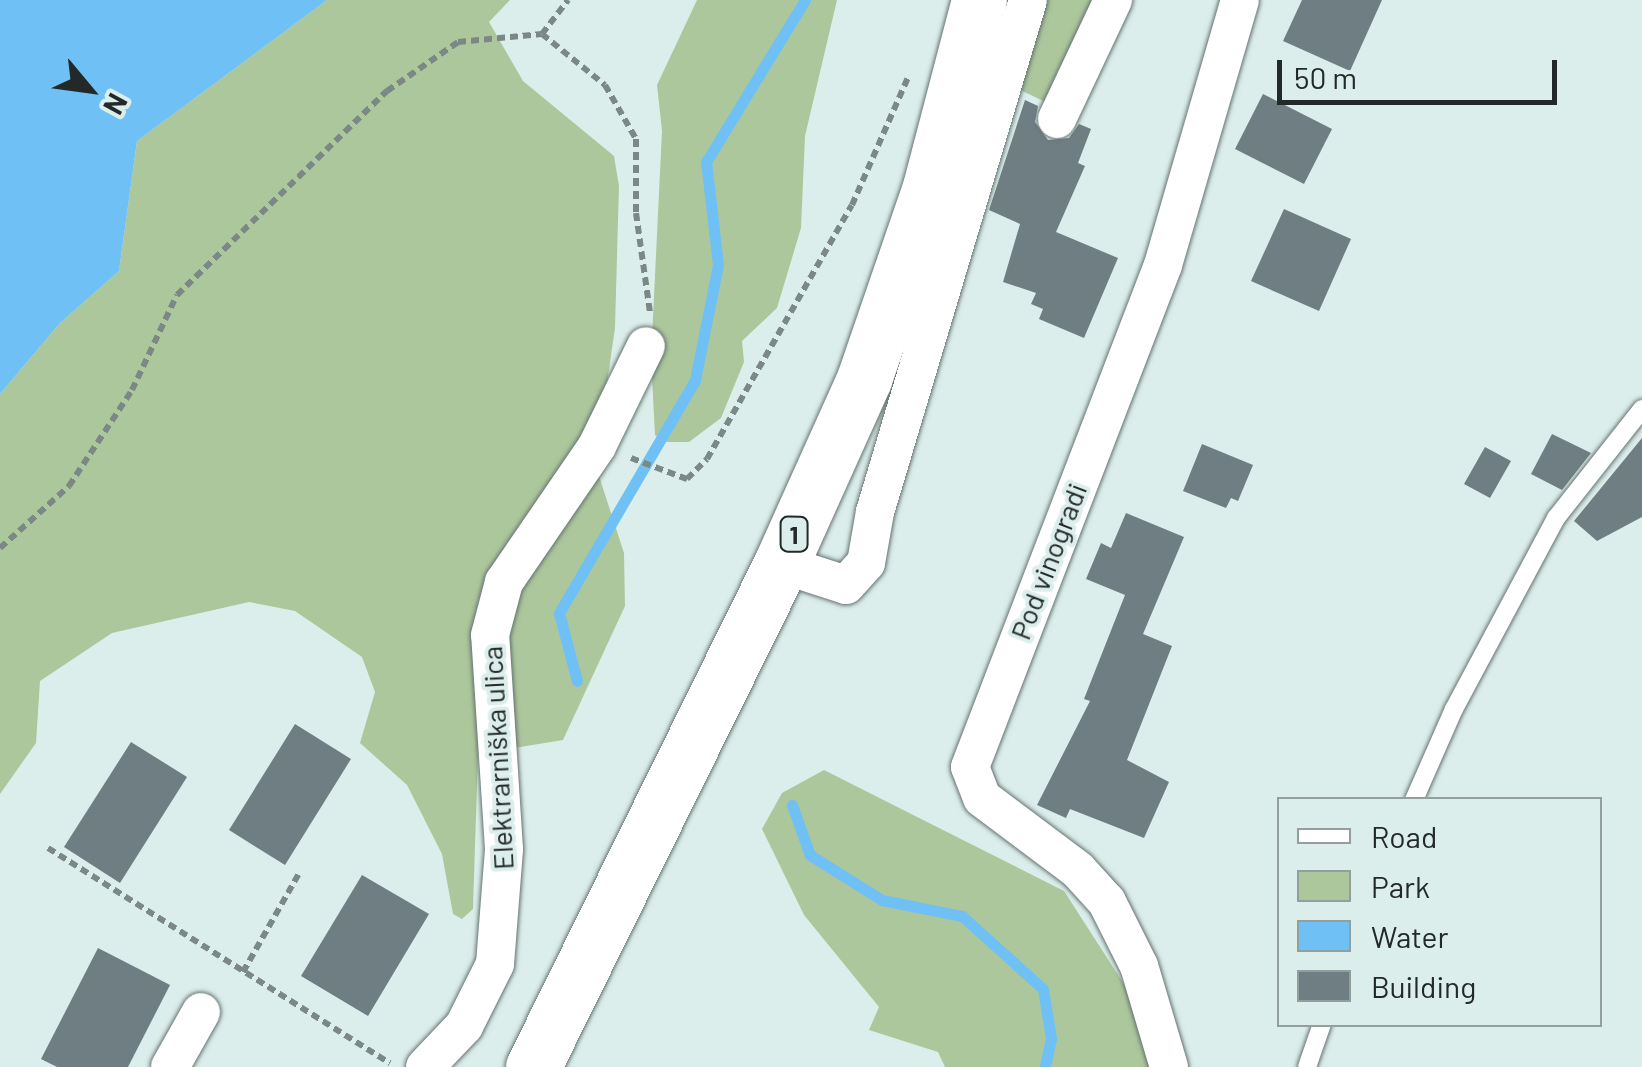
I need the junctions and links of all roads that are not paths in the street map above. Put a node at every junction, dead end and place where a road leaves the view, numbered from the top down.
1 (978, 0) edge
2 (1028, 0) edge
3 (1114, 0) edge
4 (1240, 0) edge
5 (1057, 118) dead end
6 (646, 346) road end
7 (1642, 409) edge
8 (781, 564) junction
9 (1415, 797) edge
10 (201, 1012) dead end
11 (1321, 1027) edge
12 (170, 1067) edge
13 (425, 1067) edge
14 (533, 1067) edge
15 (1169, 1067) edge
16 (1307, 1067) edge

1 - 8 main road, 1
2 - 8 street
3 - 5 street
4 - 15 street, Pod vinogradi
6 - 13 street, Elektrarniška ulica
7 - 9 lane
8 - 14 main road, 1
10 - 12 street
11 - 16 lane

